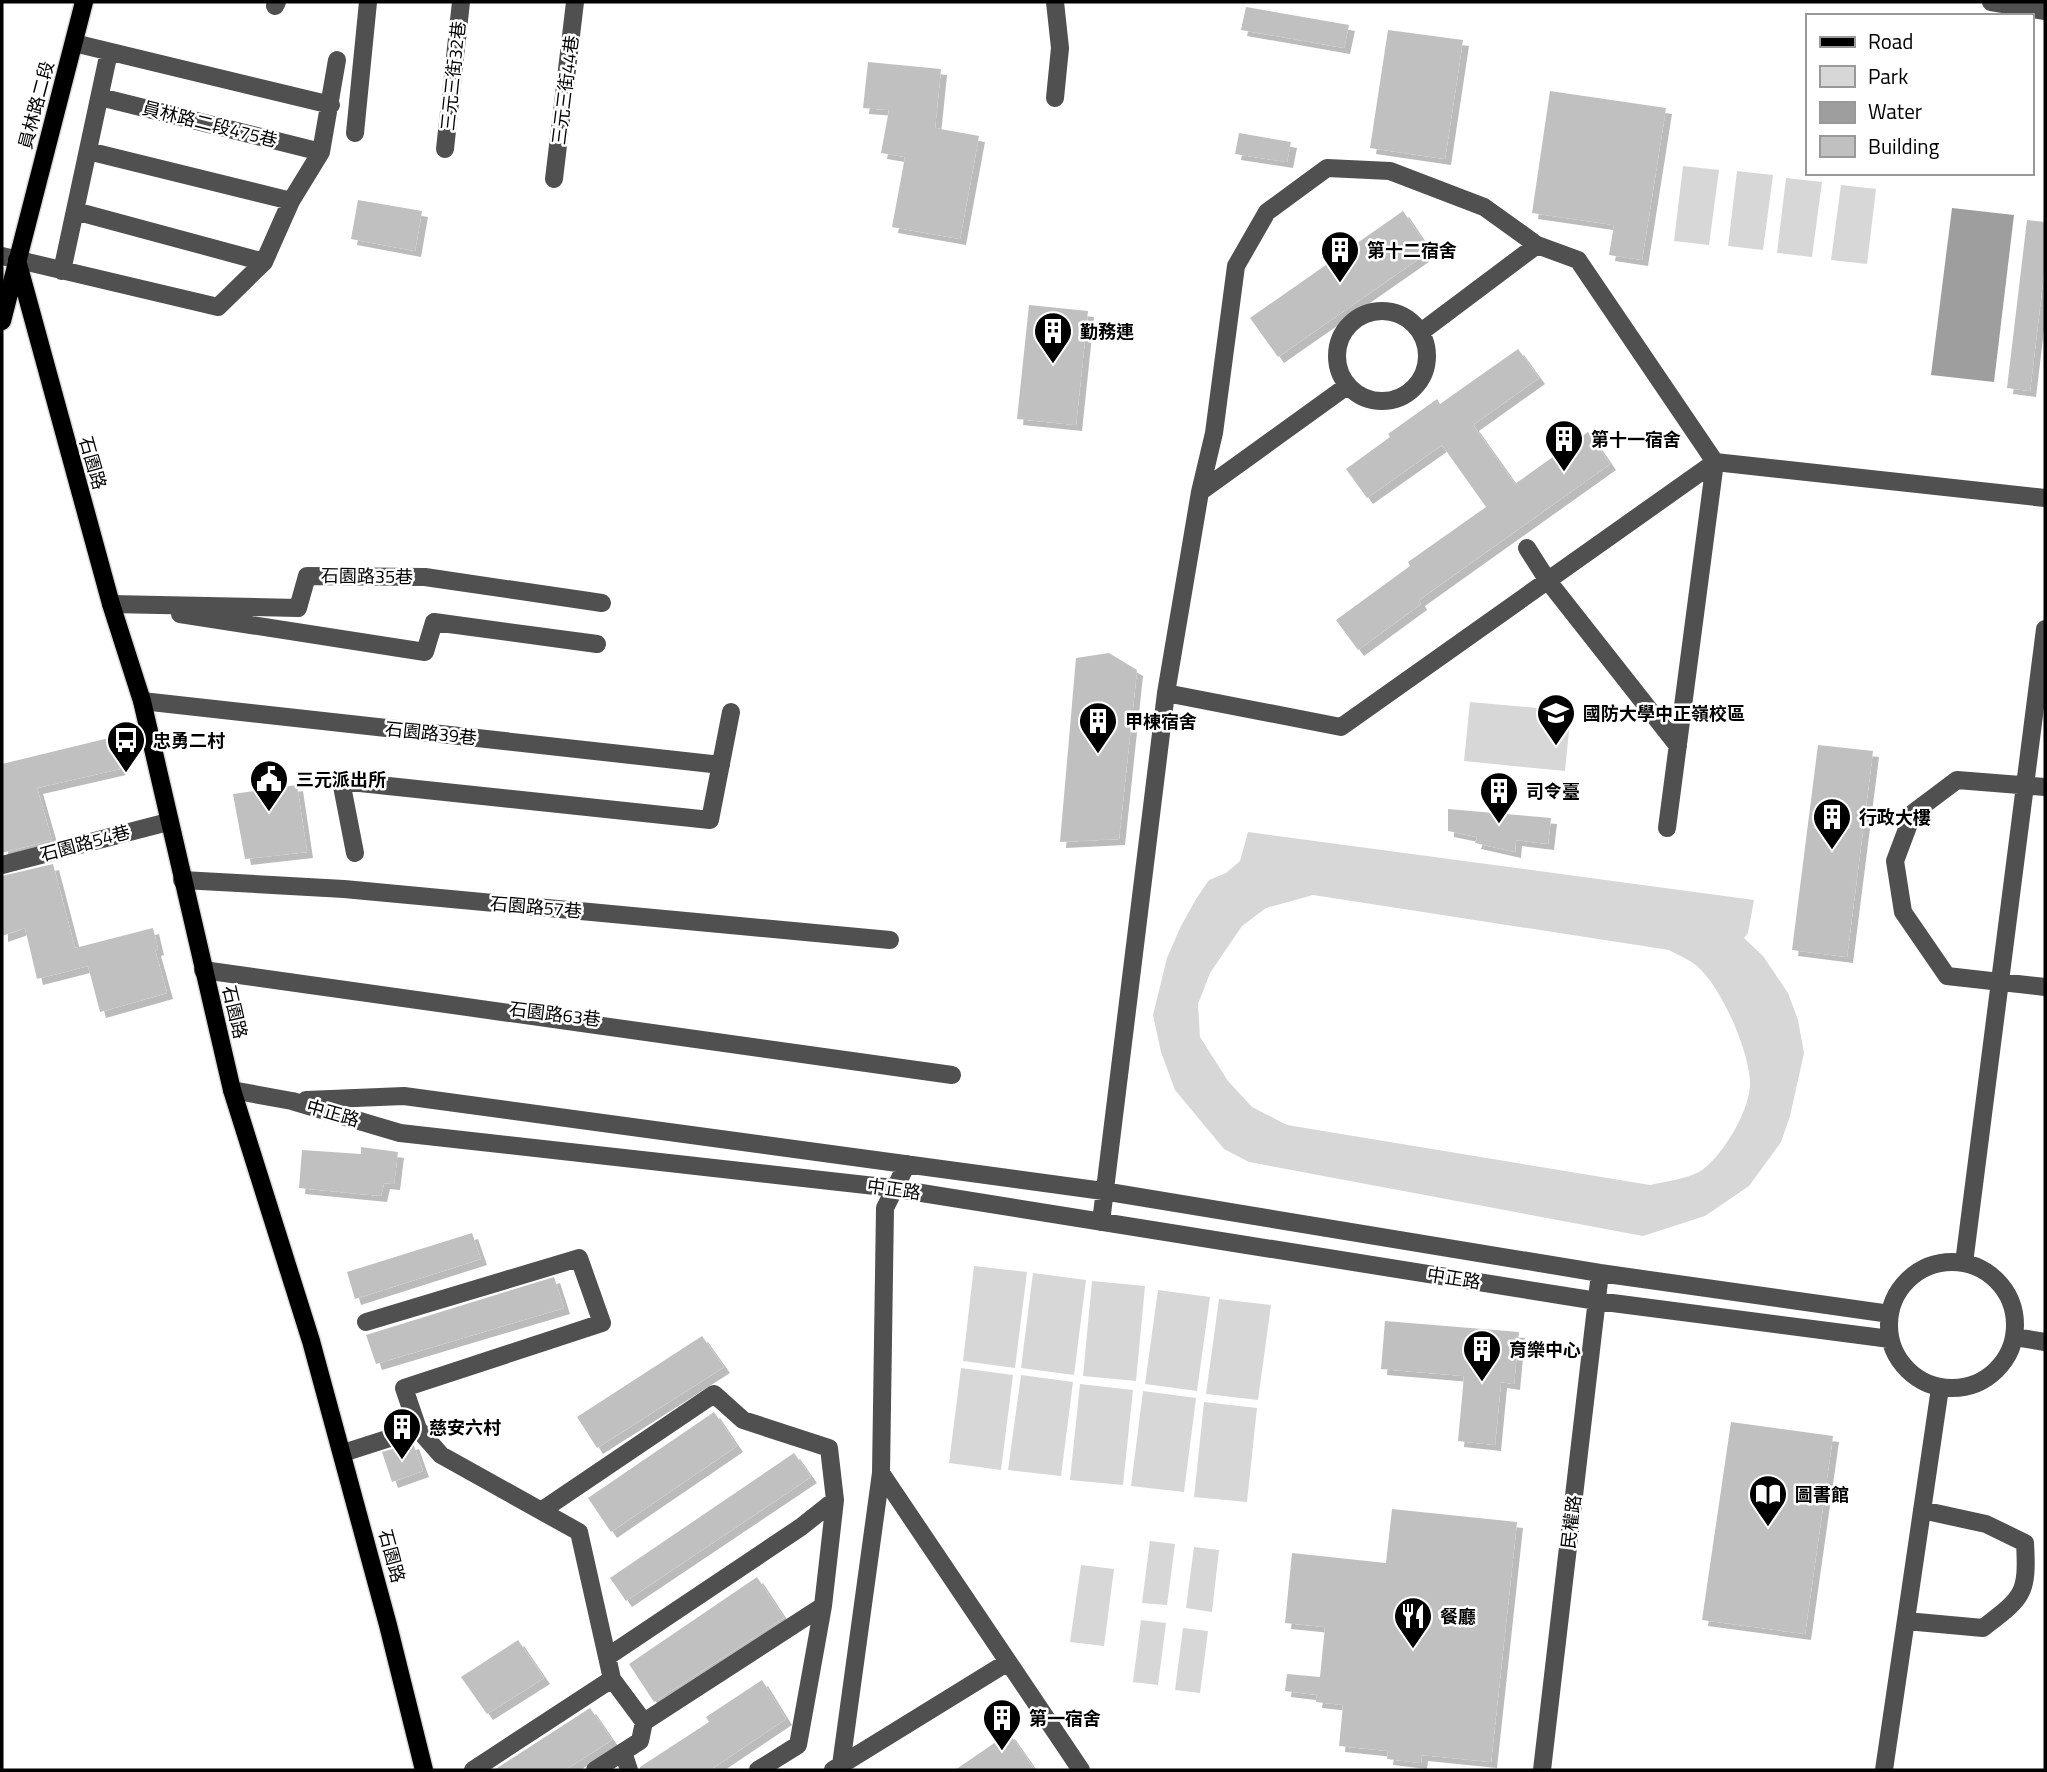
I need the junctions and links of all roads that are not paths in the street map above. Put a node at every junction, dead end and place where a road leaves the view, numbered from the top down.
1 (84, 2) edge
2 (369, 2) edge
3 (461, 2) edge
4 (575, 2) edge
5 (1055, 2) edge
6 (1991, 2) edge
7 (2037, 7) edge
8 (74, 43) junction
9 (109, 52) junction
10 (337, 60) dead end
11 (100, 97) junction
12 (1055, 97) dead end
13 (331, 105) junction
14 (355, 133) dead end
15 (444, 149) dead end
16 (88, 151) junction
17 (321, 152) junction
18 (554, 179) dead end
19 (291, 201) junction
20 (75, 211) junction
21 (1537, 245) junction
22 (9, 258) edge
23 (264, 262) junction
24 (62, 271) junction
25 (2, 321) edge
26 (1421, 332) junction
27 (1347, 386) junction
28 (1715, 462) junction
29 (1200, 492) junction
30 (2045, 498) edge
31 (1527, 548) dead end
32 (1548, 580) junction
33 (603, 603) dead end
34 (111, 604) junction
35 (2045, 629) edge
36 (597, 644) dead end
37 (1166, 693) junction
38 (142, 701) junction
39 (730, 712) dead end
40 (1678, 746) junction
41 (720, 765) junction
42 (2025, 784) junction
43 (2045, 787) edge
44 (168, 822) junction
45 (1667, 828) dead end
46 (355, 853) dead end
47 (2, 865) edge
48 (182, 880) junction
49 (890, 940) dead end
50 (203, 970) junction
51 (2000, 981) junction
52 (2045, 987) edge
53 (906, 1058) dead end
54 (952, 1075) dead end
55 (232, 1090) junction
56 (292, 1101) junction
57 (907, 1164) junction
58 (1103, 1191) junction
59 (1101, 1222) junction
60 (1964, 1263) junction
61 (1600, 1273) junction
62 (1597, 1301) junction
63 (1890, 1314) junction
64 (366, 1322) dead end
65 (2015, 1337) junction
66 (1890, 1339) junction
67 (2045, 1342) edge
68 (1940, 1388) junction
69 (418, 1429) junction
70 (343, 1453) junction
71 (881, 1473) junction
72 (835, 1500) junction
73 (1922, 1510) junction
74 (541, 1511) junction
75 (822, 1606) junction
76 (1906, 1621) junction
77 (607, 1657) junction
78 (1008, 1662) junction
79 (612, 1679) junction
80 (644, 1722) junction
81 (623, 1752) junction
82 (837, 1768) edge
83 (424, 1770) edge
84 (473, 1770) edge
85 (596, 1770) edge
86 (629, 1770) edge
87 (758, 1770) edge
88 (1081, 1770) edge
89 (1542, 1770) edge
90 (1884, 1770) edge

1 - 8 main road, 員林路二段
2 - 14 street
3 - 15 street, 三元三街32巷
4 - 18 street, 三元三街44巷
5 - 12 street
6 - 7 street
8 - 9 street
8 - 22 main road, 員林路二段
9 - 11 street
9 - 13 street
10 - 13 street
11 - 16 street
11 - 17 street, 員林路二段475巷
13 - 17 street
16 - 19 street
16 - 20 street
17 - 19 street
19 - 23 street
20 - 23 street
20 - 24 street
21 - 26 street
21 - 28 street
21 - 29 street
22 - 24 street
22 - 25 main road, 員林路二段
22 - 34 main road, 石園路
23 - 24 street
26 - 27 street
26 - 27 street
27 - 29 street
28 - 30 street
28 - 32 street
28 - 40 street
29 - 37 street
31 - 32 street
32 - 37 street
32 - 40 street
33 - 34 street, 石園路35巷
34 - 36 street
34 - 38 main road, 石園路
35 - 42 street
37 - 58 street
38 - 41 street, 石園路39巷
38 - 44 main road, 石園路
39 - 41 street
40 - 45 street
41 - 46 street
42 - 43 street
42 - 51 street
42 - 51 street
44 - 47 street, 石園路54巷
44 - 48 main road, 石園路
48 - 49 street, 石園路57巷
48 - 50 main road, 石園路
50 - 53 street, 石園路63巷
50 - 54 street
50 - 55 main road, 石園路
51 - 52 street
51 - 60 street
55 - 56 street
55 - 70 main road, 石園路
56 - 57 street, 中正路
56 - 59 street, 中正路
57 - 58 street, 中正路
57 - 71 street
58 - 59 street
58 - 61 street, 中正路
59 - 62 street, 中正路
60 - 63 street
60 - 65 street
61 - 62 street, 民權路
61 - 63 street, 中正路
62 - 66 street, 中正路
62 - 89 street, 民權路
63 - 66 street
64 - 69 street
65 - 67 street
65 - 68 street
66 - 68 street
68 - 73 street
69 - 70 street
69 - 74 street
70 - 83 main road, 石園路
71 - 78 street
71 - 82 street
72 - 74 street
72 - 75 street
72 - 77 street
73 - 76 street
73 - 76 street
74 - 77 street
75 - 80 street
75 - 87 street
76 - 90 street
77 - 79 street
78 - 82 street
78 - 88 street
79 - 80 street
79 - 84 street
80 - 81 street
81 - 85 street
81 - 86 street

